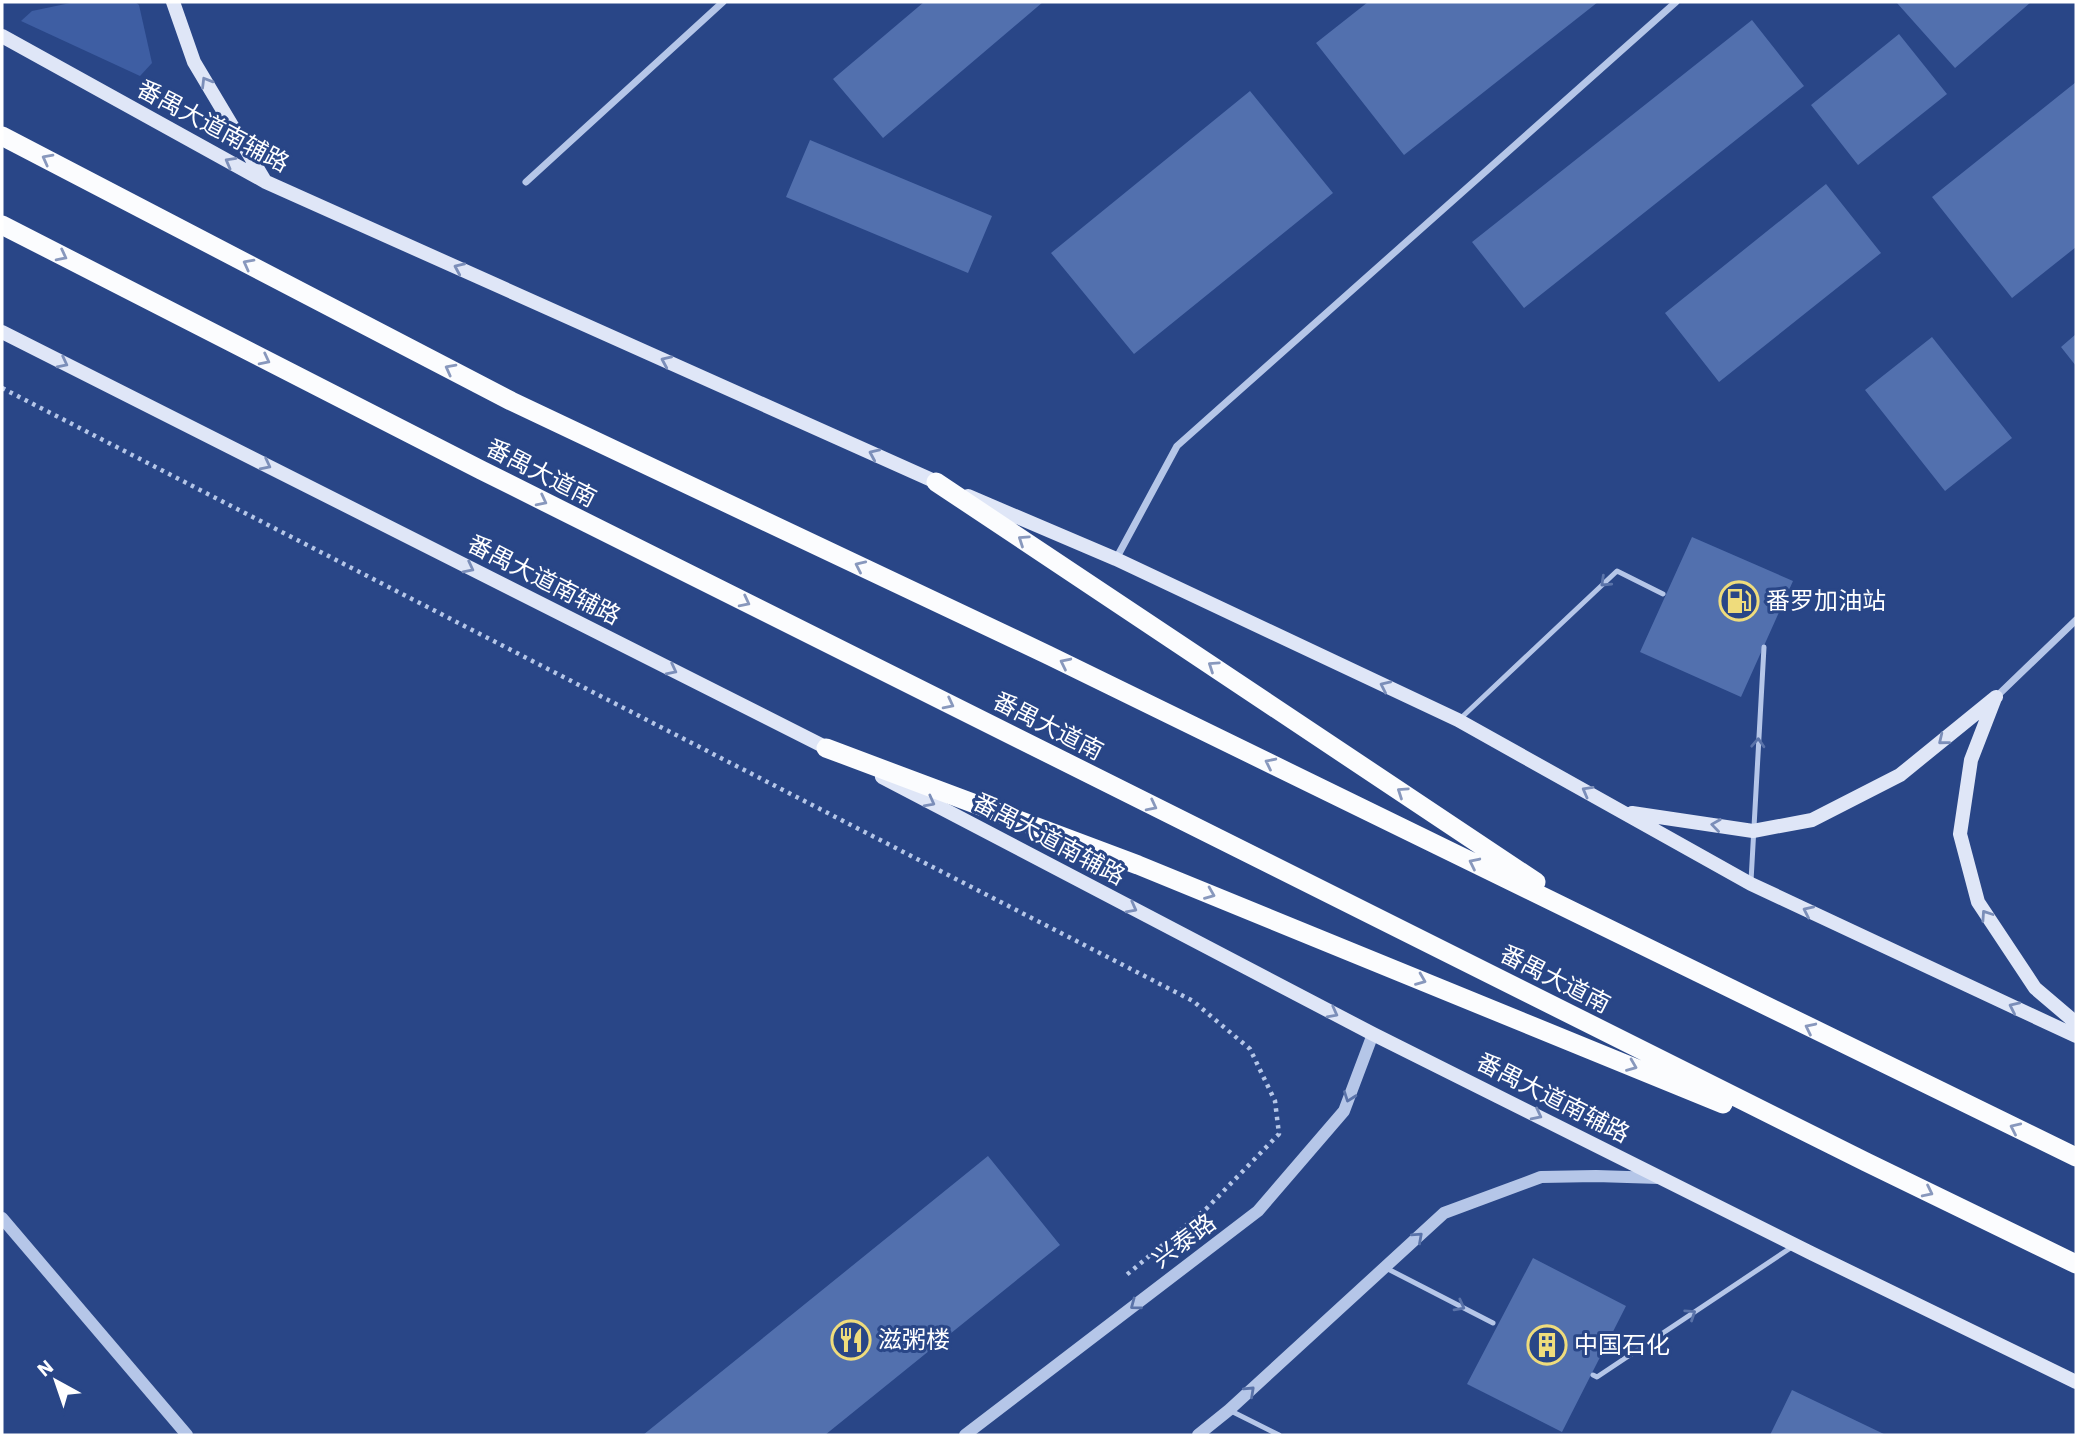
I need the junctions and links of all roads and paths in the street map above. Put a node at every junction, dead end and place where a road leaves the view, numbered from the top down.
1 (173, 2) edge
2 (723, 2) edge
3 (1676, 2) edge
4 (2, 36) edge
5 (2, 136) edge
6 (266, 182) junction
7 (526, 182) dead end
8 (2, 225) edge
9 (2, 332) edge
10 (2, 388) edge
11 (936, 482) junction
12 (1116, 559) junction
13 (1663, 594) dead end
14 (2076, 620) edge
15 (1764, 647) dead end
16 (1996, 697) junction
17 (1458, 720) junction
18 (826, 748) junction
19 (1623, 811) junction
20 (1753, 831) junction
21 (1751, 884) junction
22 (1601, 925) junction
23 (2076, 1023) edge
24 (1373, 1034) junction
25 (2076, 1036) edge
26 (2076, 1157) edge
27 (1866, 1162) junction
28 (1663, 1178) junction
29 (2, 1219) edge
30 (1795, 1245) junction
31 (2076, 1264) edge
32 (1384, 1267) junction
33 (1124, 1278) dead end
34 (1493, 1323) dead end
35 (1593, 1375) dead end
36 (2076, 1382) edge
37 (1228, 1410) junction
38 (187, 1435) edge
39 (965, 1435) edge
40 (1198, 1435) edge
41 (1279, 1435) edge

6 -> 1 main road
2 - 7 street
3 - 12 street
6 -> 4 main road, 番禺大道南辅路
22 -> 5 highway, 番禺大道南
11 -> 6 main road, 番禺大道南辅路
8 -> 27 highway, 番禺大道南
9 -> 18 main road, 番禺大道南辅路
10 - 33 path
11 - 12 main road, 番禺大道南辅路
22 -> 11 highway
17 -> 12 main road, 番禺大道南辅路
13 -> 17 lane
14 - 16 street
20 -> 15 lane
16 -> 20 main road
23 -> 16 main road
19 -> 17 main road, 番禺大道南辅路
18 -> 24 main road, 番禺大道南辅路
18 -> 27 highway
20 -> 19 main road
19 - 21 main road, 番禺大道南辅路
20 - 21 lane
25 -> 21 main road, 番禺大道南辅路
26 -> 22 highway, 番禺大道南
24 -> 28 main road, 番禺大道南辅路
24 -> 39 street, 兴泰路
27 -> 31 highway, 番禺大道南
28 - 30 main road, 番禺大道南辅路
32 -> 28 street
29 - 38 street
35 -> 30 lane
30 - 36 main road, 番禺大道南辅路
32 -> 34 lane
37 -> 32 street
37 - 40 street
37 - 41 lane

